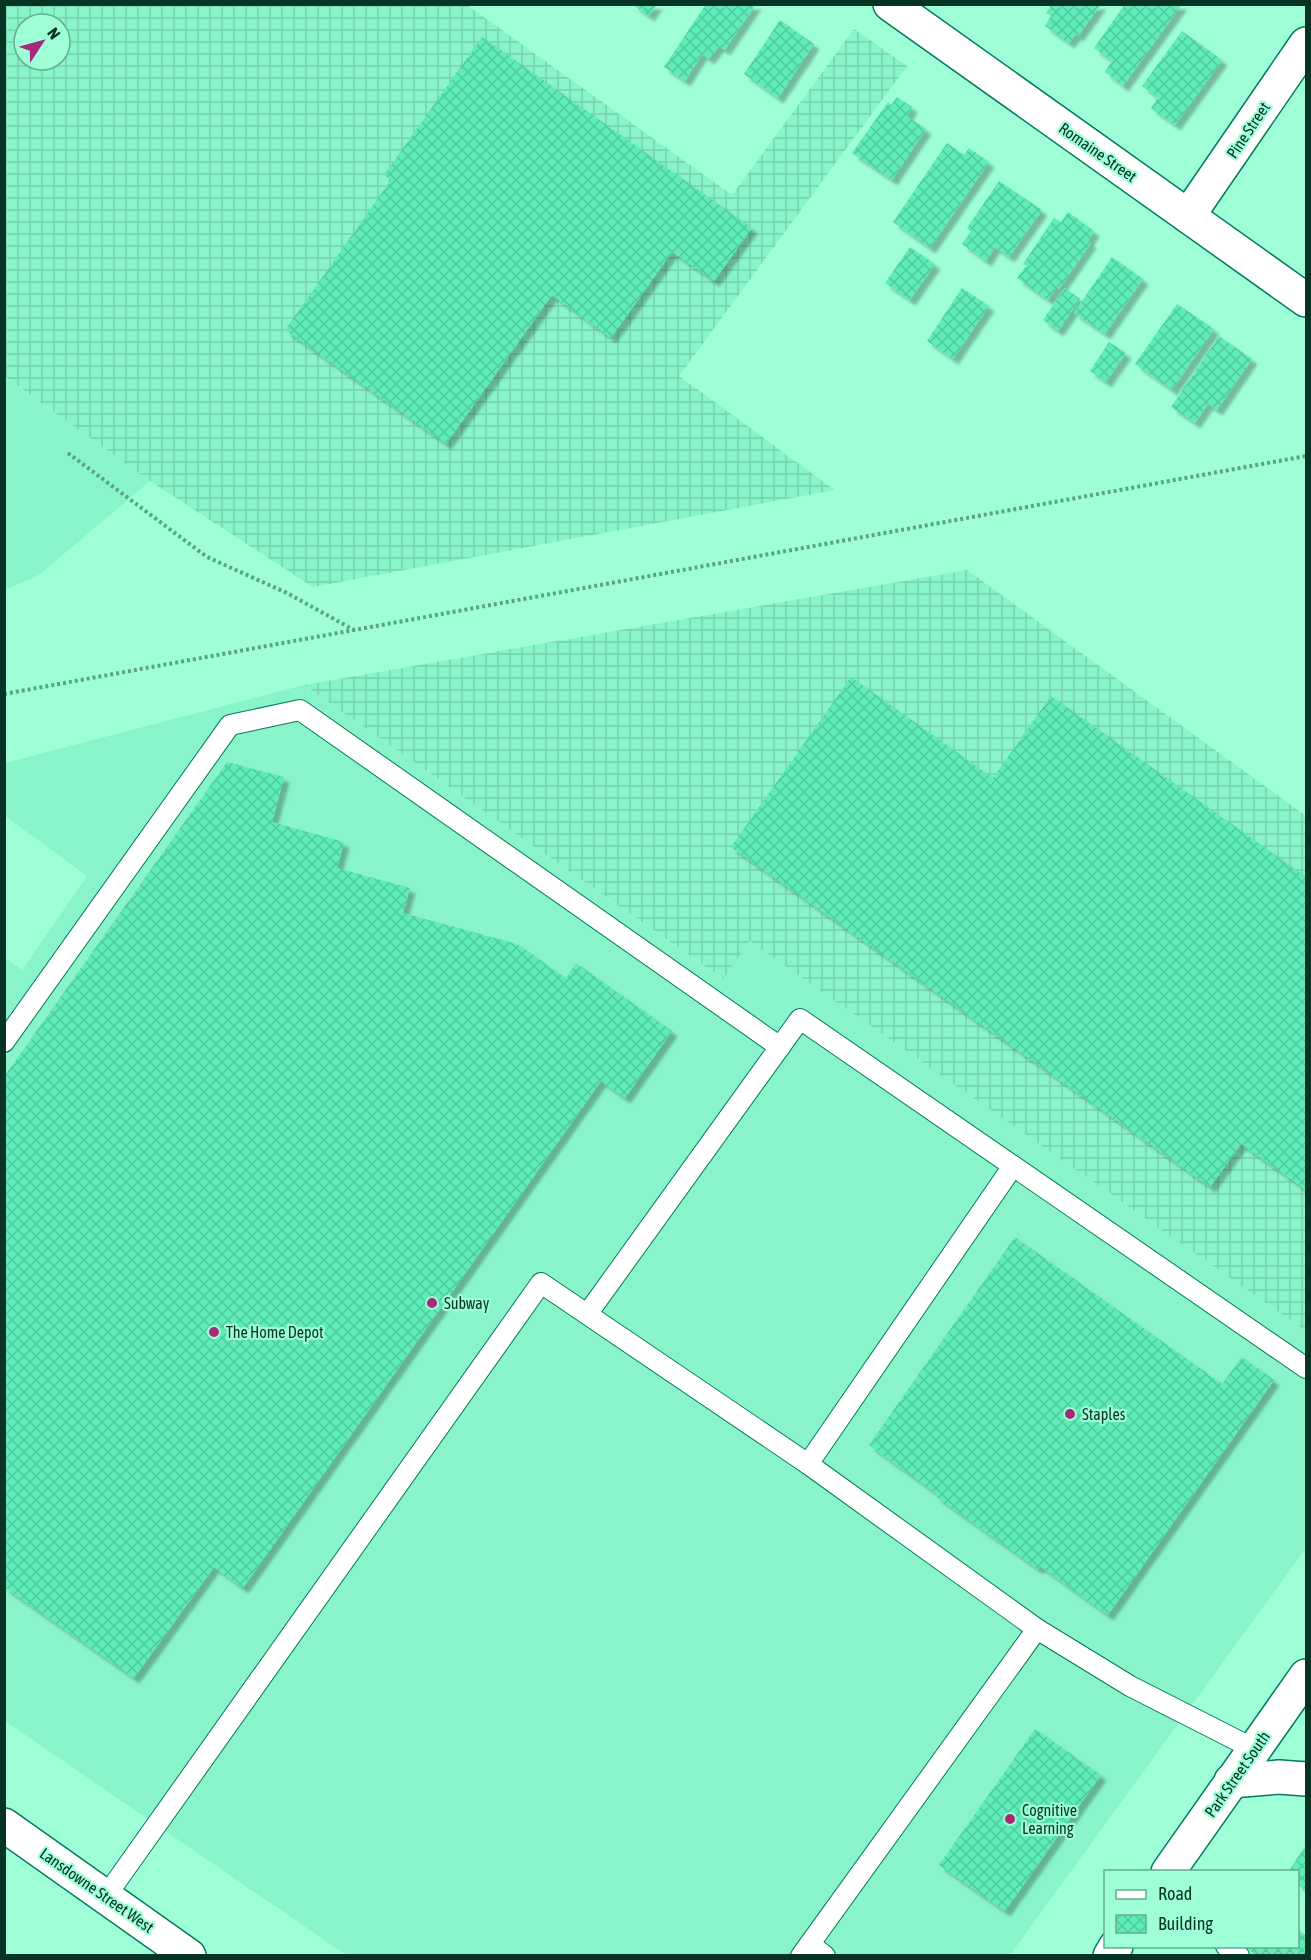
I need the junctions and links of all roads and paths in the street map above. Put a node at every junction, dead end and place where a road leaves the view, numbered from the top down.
1 (890, 4) edge
2 (1306, 44) edge
3 (1188, 216) junction
4 (1306, 300) edge
5 (68, 453) dead end
6 (1306, 456) edge
7 (354, 630) junction
8 (4, 694) edge
9 (4, 1042) edge
10 (780, 1047) junction
11 (1013, 1166) junction
12 (588, 1313) junction
13 (1306, 1368) edge
14 (808, 1464) junction
15 (1037, 1629) junction
16 (1304, 1690) edge
17 (1254, 1749) junction
18 (1306, 1779) edge
19 (1231, 1781) junction
20 (4, 1826) edge
21 (1169, 1870) edge
22 (106, 1896) junction
23 (812, 1952) edge
24 (189, 1956) edge

1 - 3 street, Romaine Street
2 - 3 street, Pine Street
3 - 4 street, Romaine Street
5 - 7 path
6 - 7 path
7 - 8 path
9 - 10 lane
10 - 11 lane
10 - 12 lane
11 - 13 lane
11 - 14 lane
12 - 14 lane
12 - 22 lane
14 - 15 lane
15 - 17 lane
15 - 23 lane
16 - 17 street, Park Street South
17 - 19 street, Park Street South
18 - 19 street
19 - 21 street, Park Street South
20 - 22 street, Lansdowne Street West
22 - 24 street, Lansdowne Street West

